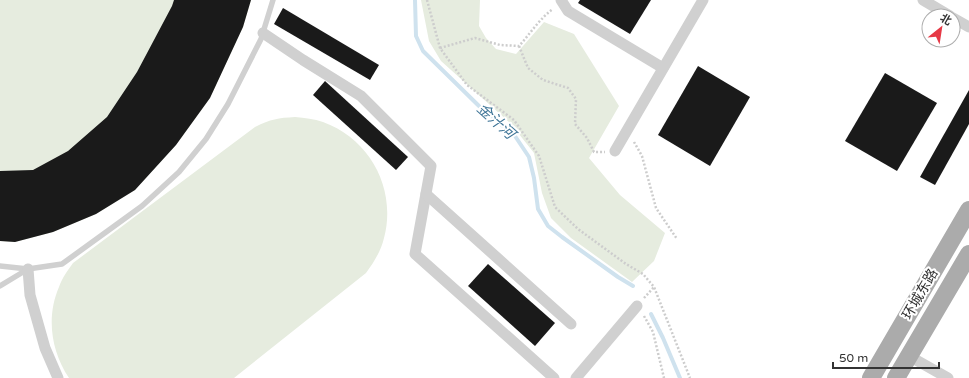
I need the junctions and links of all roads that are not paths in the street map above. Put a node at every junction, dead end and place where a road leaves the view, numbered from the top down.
1 (273, 0) edge
2 (703, 0) edge
3 (923, 0) edge
4 (562, 1) edge
5 (936, 8) edge
6 (263, 33) junction
7 (663, 68) junction
8 (615, 151) road end
9 (426, 194) junction
10 (969, 210) edge
11 (969, 254) edge
12 (0, 266) edge
13 (28, 269) junction
14 (0, 286) edge
15 (637, 306) road end
16 (571, 324) dead end
17 (909, 356) junction
18 (58, 378) edge
19 (554, 378) edge
20 (576, 378) edge
21 (871, 378) edge
22 (896, 378) edge
23 (948, 378) edge

1 - 6 lane
2 - 7 street
3 - 5 street
4 - 7 street
6 - 9 street
6 - 13 lane
7 - 8 street
9 - 16 street
9 - 19 street
10 - 21 main road, 环城东路
11 - 17 main road, 环城东路
12 - 13 lane
13 - 14 lane
13 - 18 street
15 - 20 street
17 - 22 main road, 环城东路
17 - 23 street

